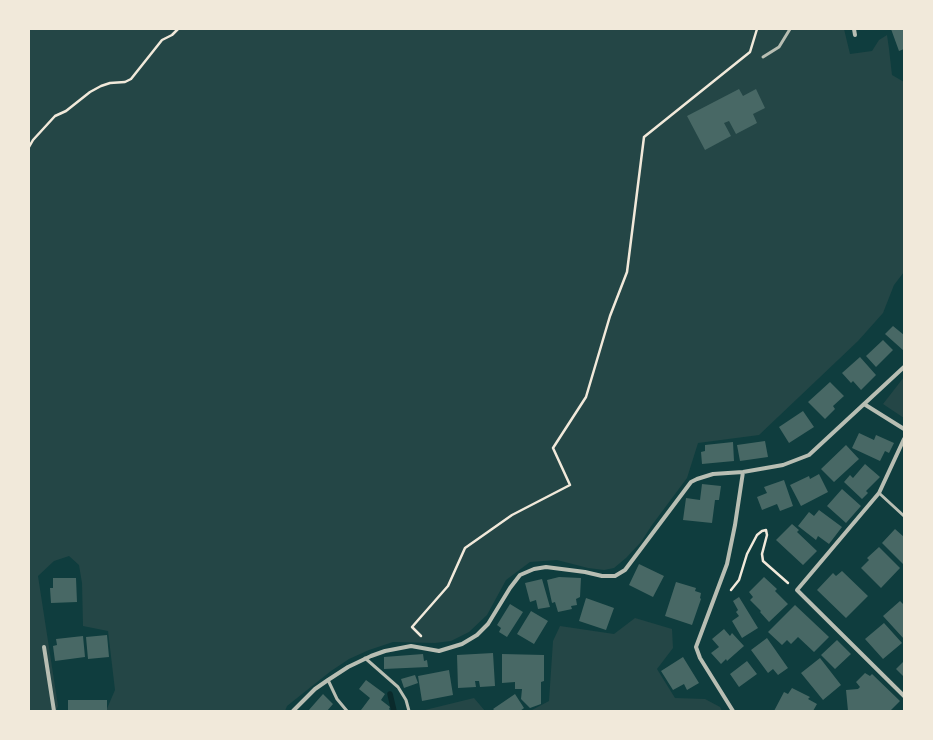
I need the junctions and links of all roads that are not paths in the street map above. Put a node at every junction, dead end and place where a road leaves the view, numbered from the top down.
1 (790, 29) edge
2 (854, 29) edge
3 (855, 35) dead end
4 (763, 57) dead end
5 (904, 367) edge
6 (864, 404) junction
7 (904, 429) edge
8 (904, 439) edge
9 (743, 472) junction
10 (879, 494) junction
11 (904, 516) edge
12 (44, 647) dead end
13 (365, 658) junction
14 (328, 680) junction
15 (904, 696) edge
16 (54, 711) edge
17 (293, 711) edge
18 (347, 711) edge
19 (409, 711) edge
20 (733, 711) edge

1 - 4 lane
2 - 3 street
5 - 6 street
6 - 7 street
6 - 9 street
8 - 10 street
9 - 13 street
9 - 20 street
10 - 11 lane
10 - 15 street
12 - 16 street
13 - 14 street
13 - 19 lane
14 - 17 street
14 - 18 lane

